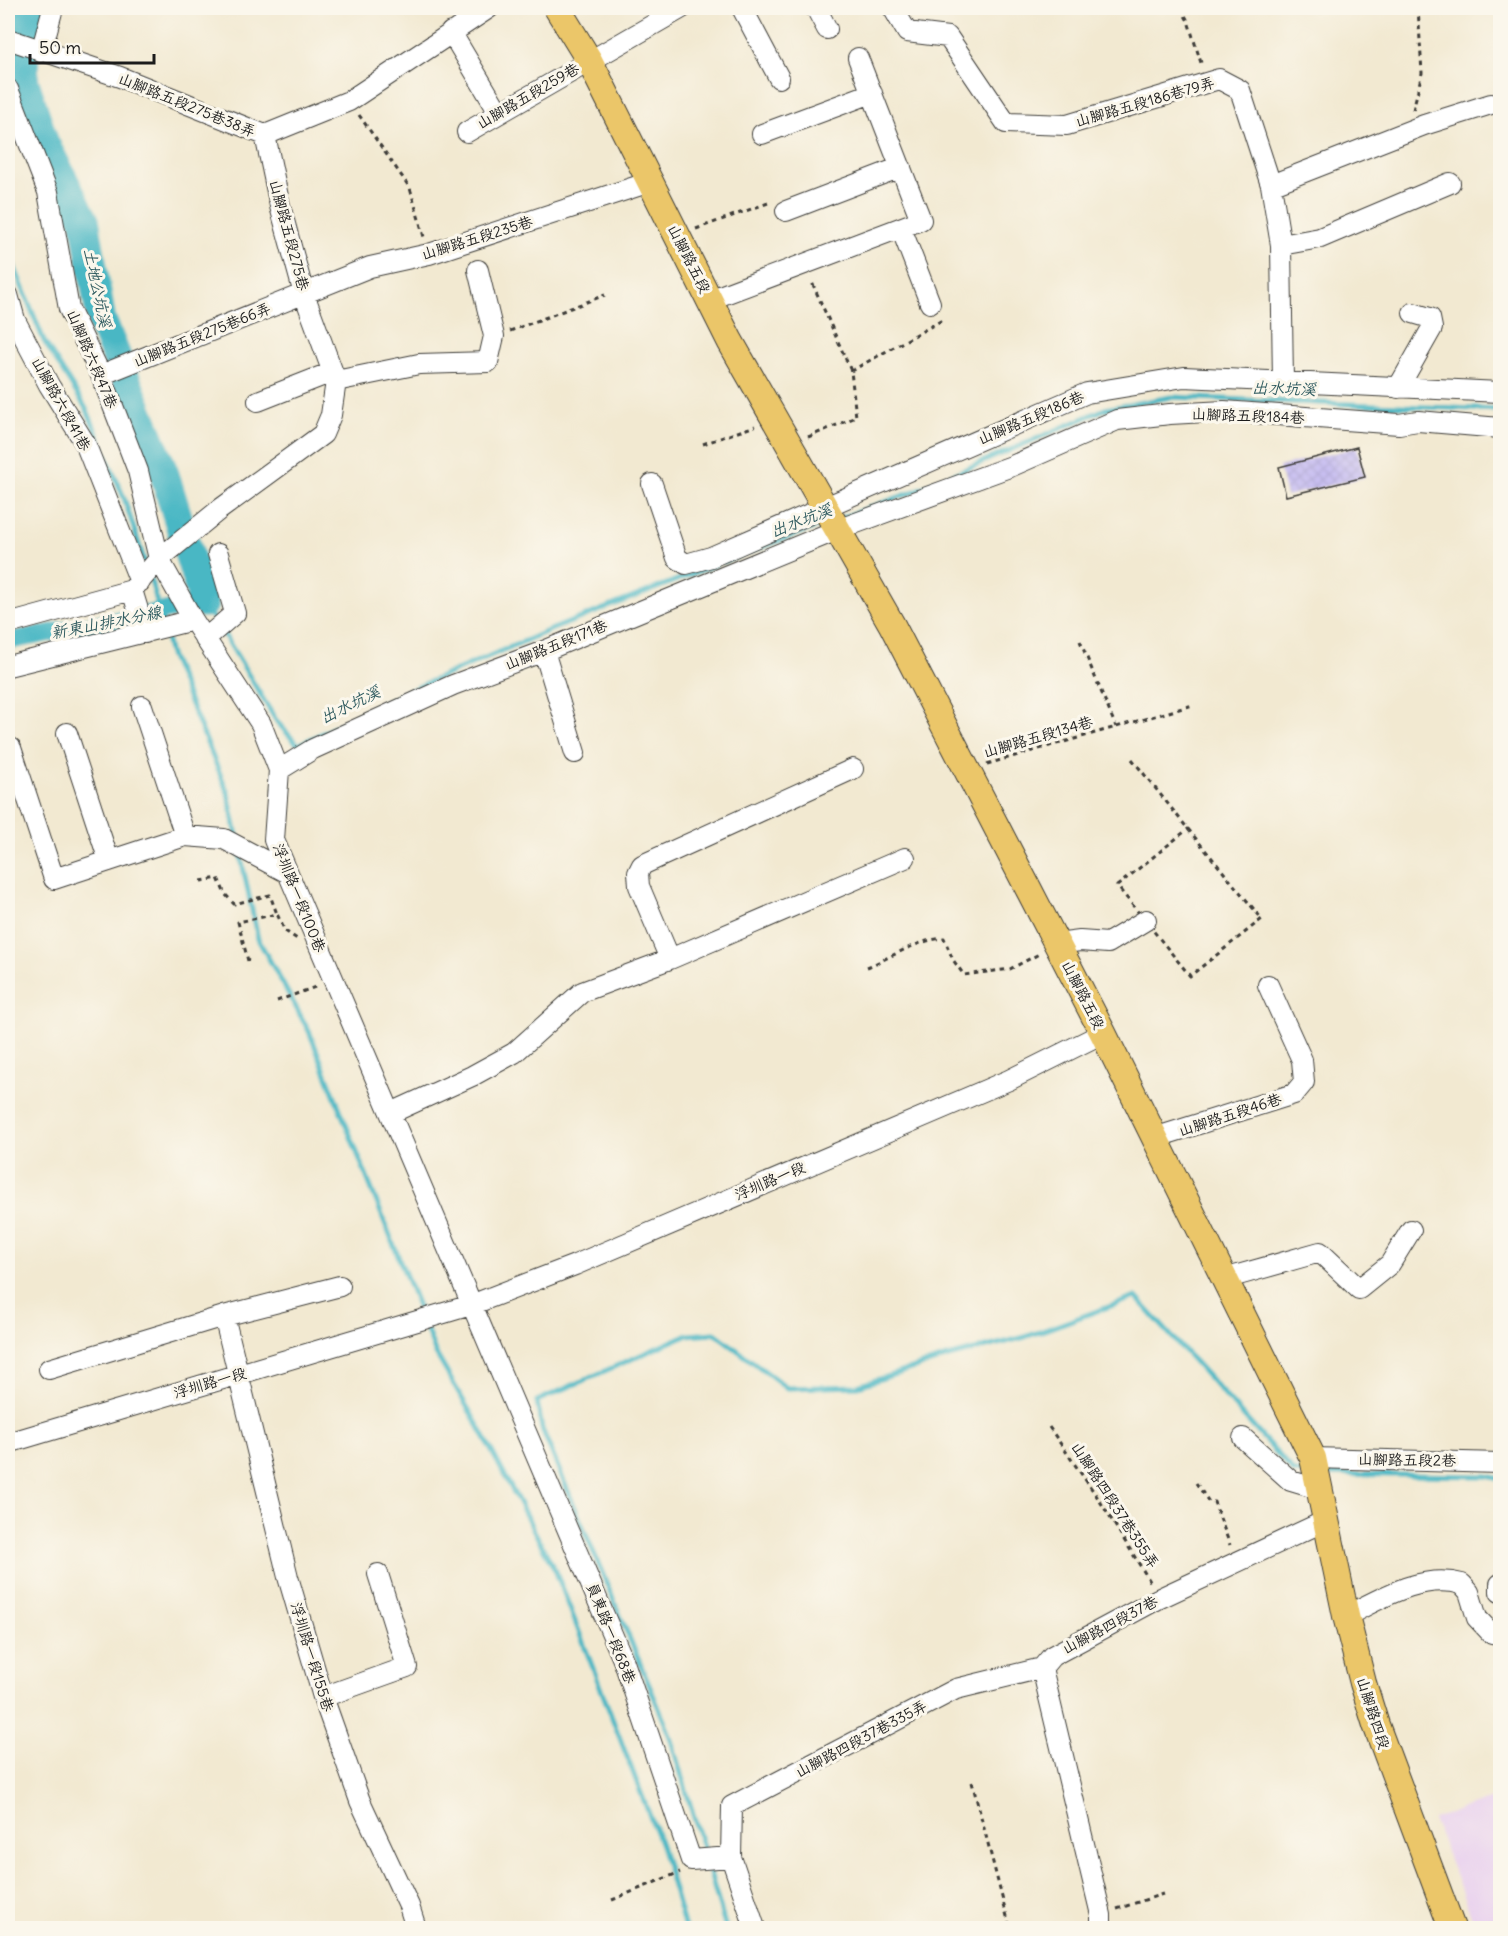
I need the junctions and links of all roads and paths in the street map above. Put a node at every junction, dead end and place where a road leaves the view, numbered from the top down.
1 (53, 8) edge
2 (489, 8) edge
3 (557, 8) edge
4 (682, 8) edge
5 (742, 8) edge
6 (816, 8) edge
7 (894, 8) edge
8 (1181, 8) edge
9 (1418, 8) edge
10 (827, 29) dead end
11 (451, 32) junction
12 (8, 39) edge
13 (41, 52) junction
14 (858, 58) dead end
15 (589, 60) junction
16 (779, 78) dead end
17 (1207, 82) junction
18 (8, 89) edge
19 (872, 93) junction
20 (349, 101) junction
21 (1491, 104) dead end
22 (495, 106) dead end
23 (467, 132) dead end
24 (1407, 132) junction
25 (265, 135) junction
26 (762, 135) dead end
27 (901, 167) junction
28 (650, 182) junction
29 (1450, 183) dead end
30 (1270, 185) junction
31 (777, 207) joint
32 (901, 228) junction
33 (677, 236) junction
34 (1281, 245) junction
35 (429, 254) junction
36 (805, 265) junction
37 (478, 270) dead end
38 (304, 294) junction
39 (8, 295) edge
40 (605, 295) dead end
41 (709, 300) junction
42 (930, 303) dead end
43 (1413, 313) dead end
44 (944, 319) dead end
45 (495, 336) junction
46 (851, 371) junction
47 (101, 375) junction
48 (334, 376) junction
49 (1283, 382) junction
50 (1398, 388) junction
51 (1497, 397) edge
52 (258, 401) dead end
53 (775, 419) junction
54 (1500, 428) edge
55 (703, 444) dead end
56 (789, 444) junction
57 (652, 484) dead end
58 (826, 507) junction
59 (837, 530) junction
60 (218, 554) dead end
61 (159, 559) junction
62 (136, 586) junction
63 (193, 620) junction
64 (8, 624) edge
65 (145, 633) junction
66 (206, 639) junction
67 (1080, 642) dead end
68 (544, 651) junction
69 (8, 666) edge
70 (1193, 705) dead end
71 (142, 706) dead end
72 (1116, 727) junction
73 (67, 733) dead end
74 (11, 748) dead end
75 (574, 753) dead end
76 (1132, 759) dead end
77 (853, 769) dead end
78 (279, 770) junction
79 (967, 770) junction
80 (1188, 829) junction
81 (185, 836) junction
82 (904, 858) dead end
83 (109, 861) junction
84 (288, 873) junction
85 (201, 881) dead end
86 (277, 914) junction
87 (1146, 921) junction
88 (317, 942) junction
89 (1057, 944) junction
90 (670, 959) junction
91 (248, 961) dead end
92 (867, 967) dead end
93 (1268, 985) dead end
94 (297, 994) dead end
95 (277, 1002) dead end
96 (1102, 1033) junction
97 (391, 1113) junction
98 (1154, 1138) junction
99 (1411, 1230) dead end
100 (1224, 1279) junction
101 (340, 1286) dead end
102 (471, 1305) junction
103 (224, 1316) junction
104 (49, 1369) dead end
105 (238, 1375) junction
106 (1048, 1427) dead end
107 (1243, 1438) dead end
108 (8, 1443) edge
109 (1500, 1462) edge
110 (1317, 1472) junction
111 (1196, 1483) dead end
112 (1327, 1520) junction
113 (1231, 1567) junction
114 (378, 1575) dead end
115 (1500, 1584) edge
116 (1500, 1592) edge
117 (1158, 1599) junction
118 (1346, 1616) junction
119 (1500, 1635) edge
120 (1042, 1668) junction
121 (323, 1696) junction
122 (972, 1782) dead end
123 (731, 1857) junction
124 (691, 1860) junction
125 (1163, 1894) dead end
126 (612, 1900) dead end
127 (1101, 1922) edge
128 (416, 1929) edge
129 (755, 1929) edge
130 (1010, 1929) edge
131 (1452, 1929) edge

1 - 13 street
2 - 11 street
3 - 15 main road, 山腳路五段
4 - 15 street, 山腳路五段259巷
5 - 16 street
6 - 10 street
7 - 17 street, 山腳路五段186巷79弄
8 - 17 path
9 - 24 path
11 - 20 street
11 - 22 street
12 - 13 street, 山腳路五段275巷38弄
13 - 25 street, 山腳路五段275巷38弄
14 - 19 street
15 - 23 street, 山腳路五段259巷
15 - 28 main road, 山腳路五段
17 - 30 street, 山腳路五段186巷79弄
18 - 47 street, 山腳路六段47巷
19 - 26 street
19 - 27 street
20 - 25 street
20 - 35 path
21 - 24 street
24 - 30 street
25 - 38 street, 山腳路五段275巷
27 - 31 street
27 - 32 street
28 - 33 main road, 山腳路五段
28 - 35 street, 山腳路五段235巷
29 - 34 street
30 - 34 street, 山腳路五段186巷79弄
31 - 33 path
32 - 36 street
32 - 42 street
33 - 41 main road, 山腳路五段
34 - 49 street, 山腳路五段186巷79弄
35 - 38 street, 山腳路五段235巷
36 - 41 street
36 - 46 path
37 - 45 street
38 - 47 street, 山腳路五段275巷66弄
38 - 48 street, 山腳路五段275巷
39 - 62 street, 山腳路六段41巷
40 - 45 path
41 - 53 main road, 山腳路五段
43 - 50 street
44 - 46 path
45 - 48 street
46 - 56 path
47 - 61 street, 山腳路六段47巷
48 - 52 street
48 - 61 street, 山腳路五段275巷
49 - 50 street, 山腳路五段186巷
49 - 58 street, 山腳路五段186巷
50 - 51 street, 山腳路五段186巷
53 - 55 path
53 - 56 main road, 山腳路五段
54 - 59 street, 山腳路五段184巷
56 - 58 main road, 山腳路五段
57 - 58 street, 山腳路五段186巷
58 - 59 main road, 山腳路五段
59 - 68 street, 山腳路五段171巷
59 - 79 main road, 山腳路五段
60 - 66 street
61 - 62 street
61 - 63 street, 山腳路六段47巷
62 - 64 street
62 - 65 street, 山腳路六段41巷
63 - 65 street
63 - 66 street, 浮圳路一段100巷
65 - 69 street
66 - 78 street, 浮圳路一段100巷
67 - 72 path, 山腳路五段134巷
68 - 75 street
68 - 78 street, 山腳路五段171巷
70 - 72 path, 山腳路五段134巷
71 - 81 street
72 - 79 path, 山腳路五段134巷
73 - 83 street
74 - 83 street
76 - 80 path
77 - 90 street
78 - 84 street, 浮圳路一段100巷
79 - 89 main road, 山腳路五段
80 - 87 path
80 - 87 path
81 - 83 street
81 - 84 street
82 - 90 street
84 - 88 street, 浮圳路一段100巷
85 - 86 path
86 - 88 path
86 - 91 path
87 - 89 street
88 - 97 street, 浮圳路一段100巷
89 - 92 path
89 - 96 main road, 山腳路五段
90 - 97 street
93 - 98 street, 山腳路五段46巷
94 - 95 path
96 - 98 main road, 山腳路五段
96 - 102 street, 浮圳路一段
97 - 102 street, 浮圳路一段100巷
98 - 100 main road, 山腳路五段
99 - 100 street
100 - 110 main road, 山腳路五段
101 - 103 street
102 - 105 street, 浮圳路一段
102 - 124 street, 員東路一段68巷
103 - 104 street
103 - 105 street, 浮圳路一段155巷
105 - 108 street, 浮圳路一段
105 - 121 street, 浮圳路一段155巷
106 - 117 path, 山腳路四段37巷355弄
107 - 110 street, 山腳路五段2巷
109 - 110 street, 山腳路五段2巷
110 - 112 main road, 山腳路四段
111 - 113 path
112 - 113 street, 山腳路四段37巷
112 - 118 main road, 山腳路四段
113 - 117 street, 山腳路四段37巷
114 - 121 street
115 - 116 street
117 - 120 street, 山腳路四段37巷
118 - 119 street
118 - 131 main road, 山腳路四段
120 - 123 street, 山腳路四段37巷335弄
120 - 127 street
121 - 128 street, 浮圳路一段155巷
122 - 130 path
123 - 124 street
123 - 129 street
124 - 126 path
125 - 127 path

